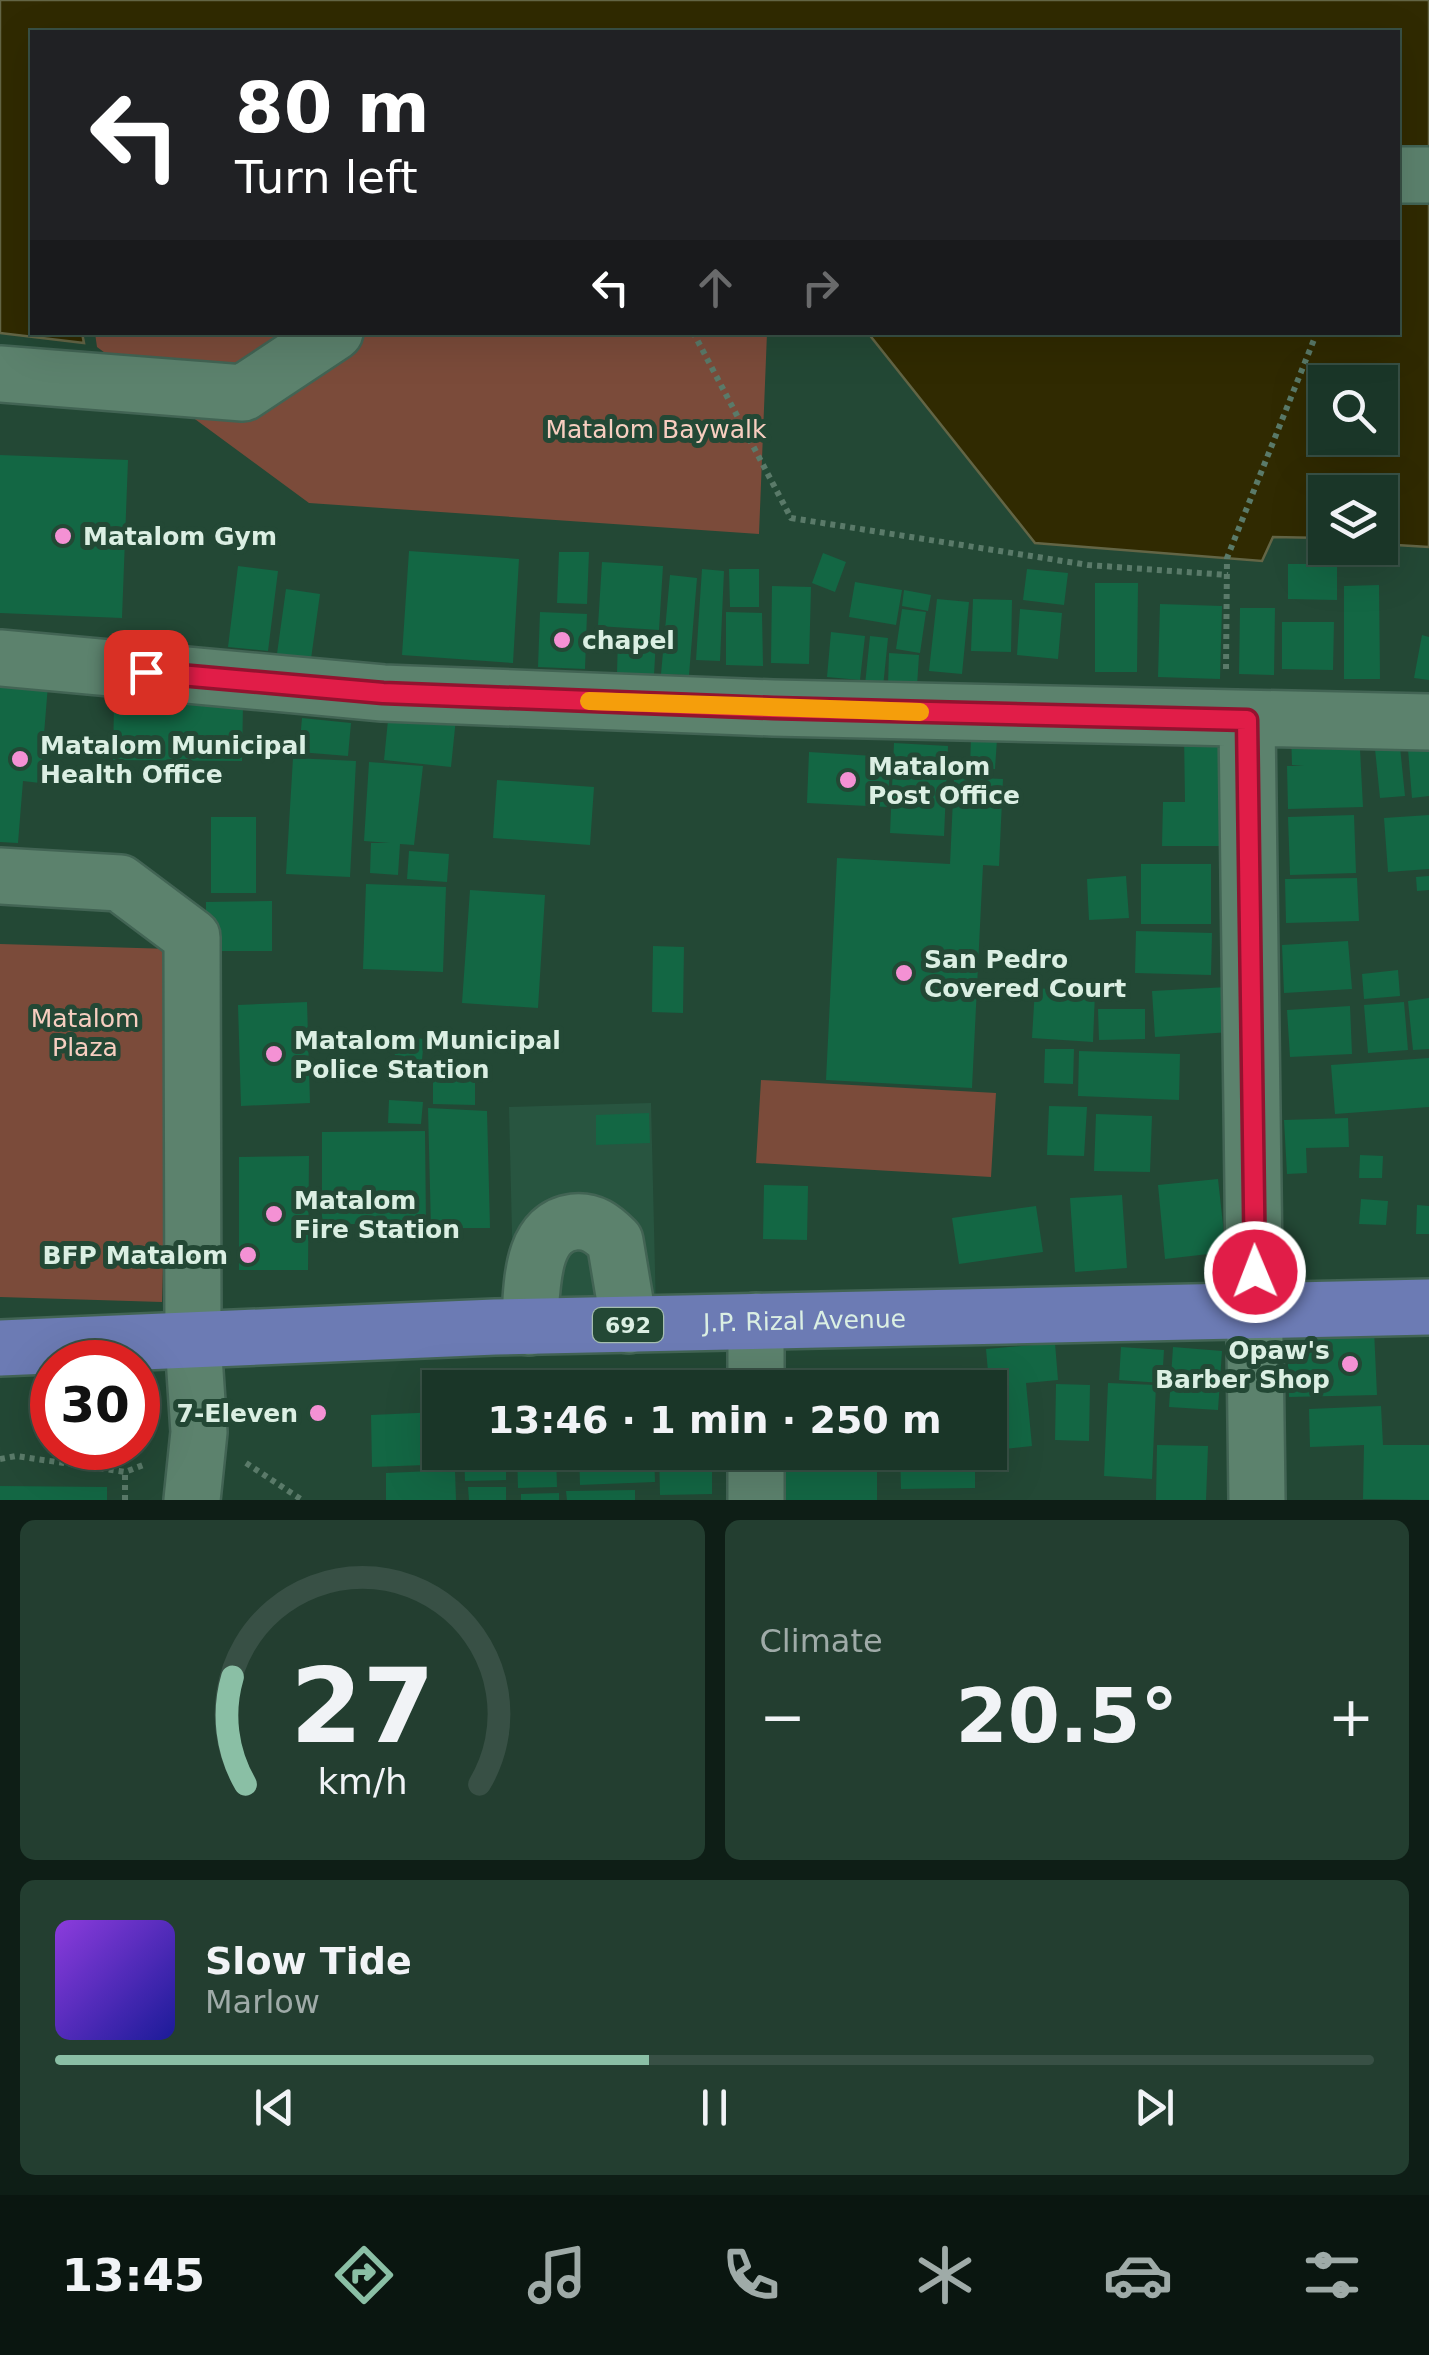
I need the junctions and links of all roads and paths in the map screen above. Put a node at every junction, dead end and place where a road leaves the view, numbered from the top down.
1 (1400, 175) edge
2 (1429, 176) edge
3 (330, 335) edge
4 (695, 335) edge
5 (1316, 335) edge
6 (0, 374) edge
7 (1228, 575) junction
8 (0, 658) edge
9 (1236, 720) junction
10 (1429, 722) edge
11 (0, 876) edge
12 (1429, 1307) edge
13 (1256, 1312) junction
14 (756, 1322) junction
15 (629, 1325) junction
16 (528, 1327) junction
17 (193, 1340) junction
18 (0, 1348) edge
19 (756, 1370) edge
20 (199, 1432) junction
21 (0, 1460) edge
22 (756, 1470) edge
23 (125, 1500) edge
24 (192, 1500) edge
25 (302, 1500) edge
26 (756, 1500) edge
27 (1257, 1500) edge

1 - 2 street
3 - 6 street
4 - 7 path
5 - 7 path
7 - 9 path
8 - 9 street
9 - 10 street
9 - 13 street
11 - 17 street
12 - 13 main road, J.P. Rizal Avenue / 692
13 - 14 main road, J.P. Rizal Avenue / 692
13 - 27 street
14 - 15 main road, J.P. Rizal Avenue / 692
14 - 19 street
15 - 16 main road, J.P. Rizal Avenue / 692
15 - 16 street
16 - 17 main road, J.P. Rizal Avenue / 692
17 - 18 main road, J.P. Rizal Avenue / 692
17 - 20 street
20 - 24 street
20 - 25 path
21 - 23 path
22 - 26 street

